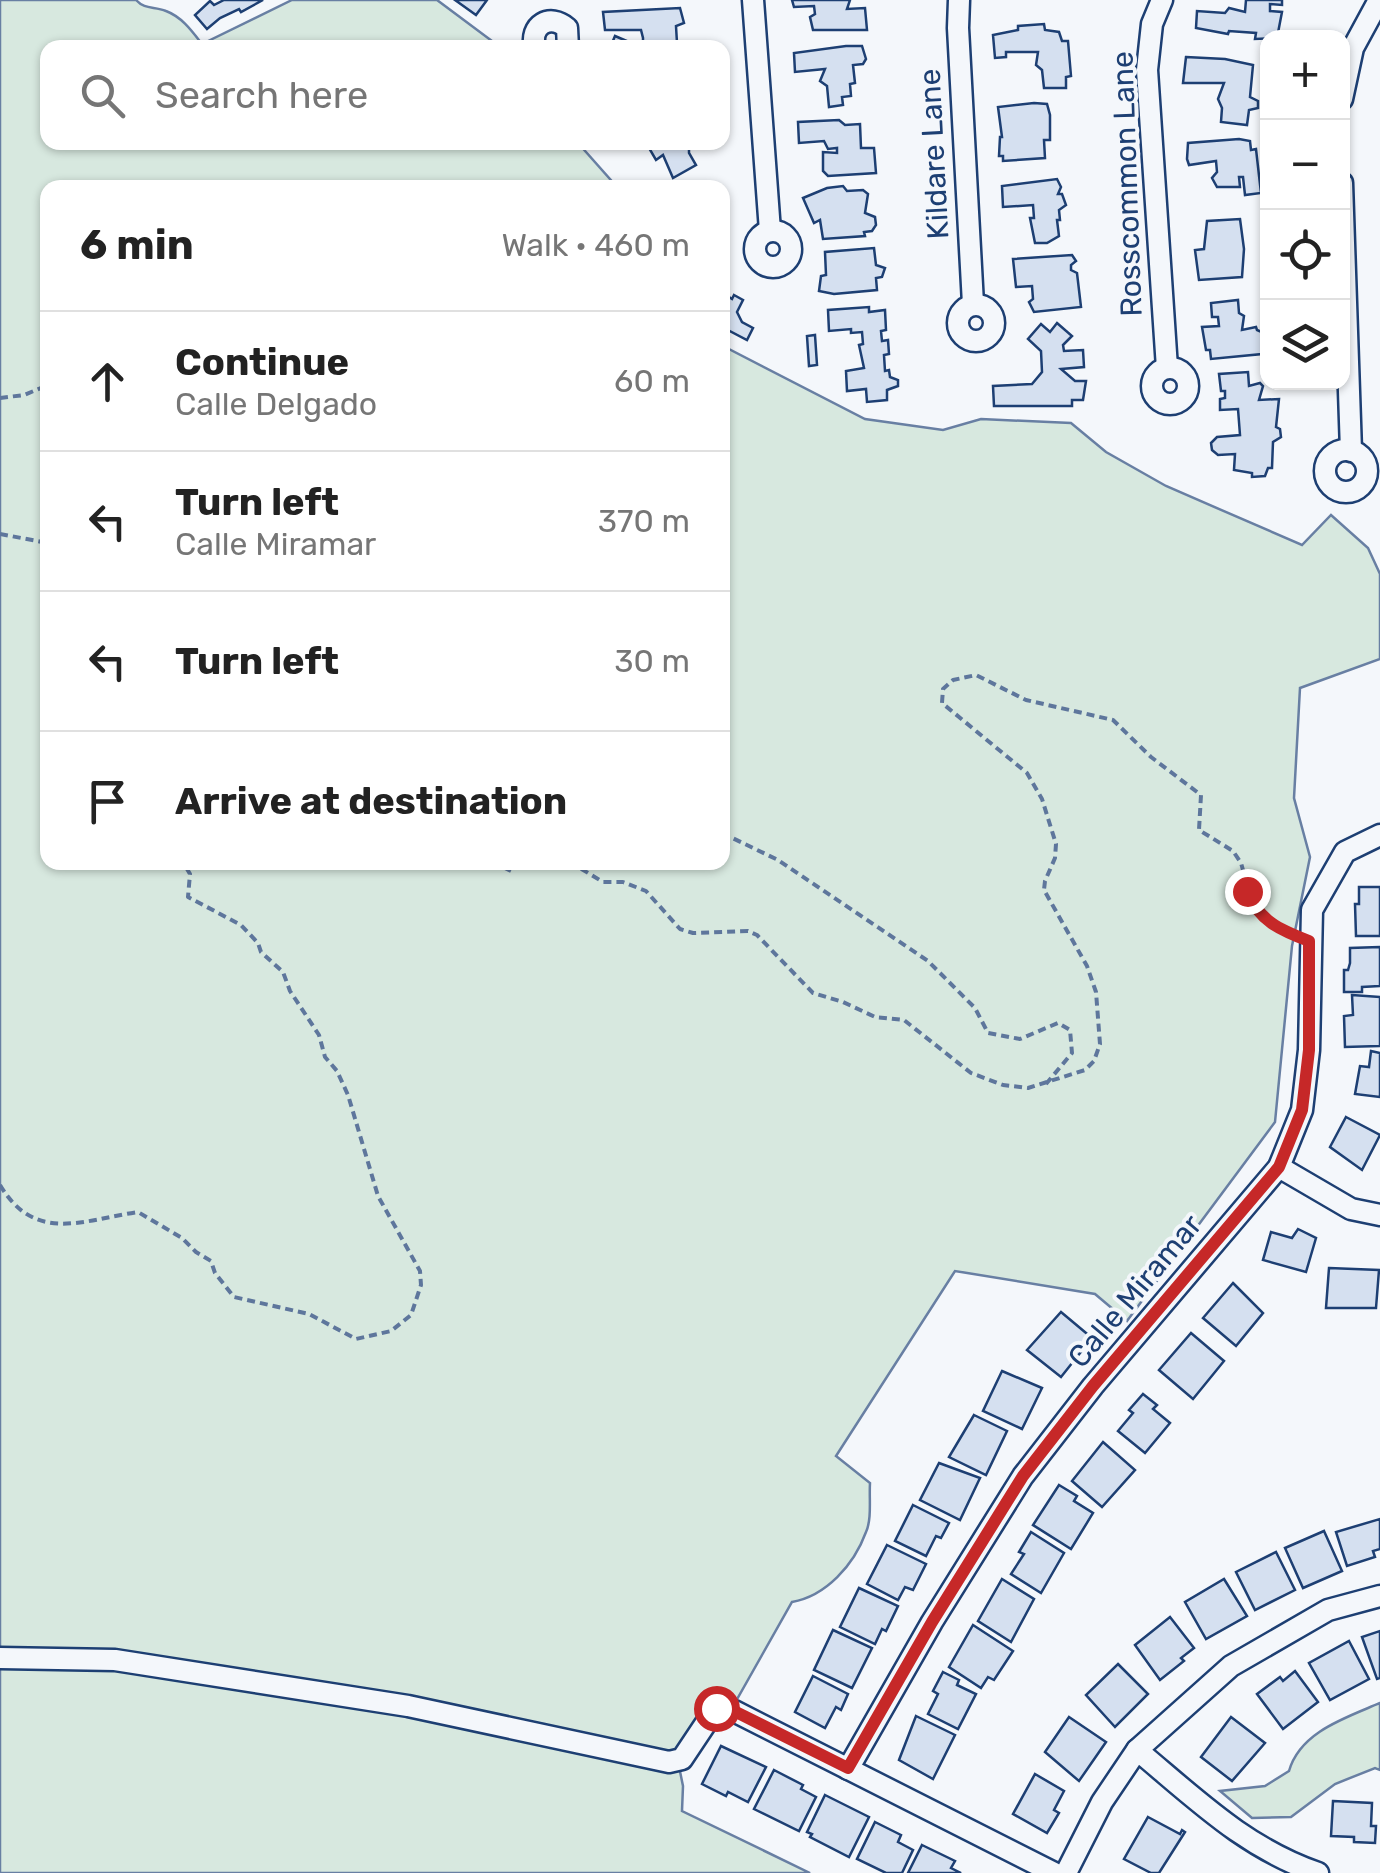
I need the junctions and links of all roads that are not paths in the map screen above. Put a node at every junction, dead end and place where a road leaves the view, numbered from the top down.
1 (562, 0) edge
2 (754, 0) edge
3 (960, 0) edge
4 (1162, 0) edge
5 (1378, 0) edge
6 (555, 20) junction
7 (534, 40) edge
8 (568, 40) edge
9 (1350, 62) edge
10 (1343, 210) edge
11 (770, 231) dead end
12 (973, 304) dead end
13 (1167, 368) dead end
14 (1352, 451) dead end
15 (1380, 835) edge
16 (1279, 1167) junction
17 (1380, 1215) edge
18 (1380, 1596) edge
19 (0, 1658) edge
20 (1137, 1750) junction
21 (848, 1768) junction
22 (1054, 1873) edge
23 (1066, 1873) edge
24 (1318, 1873) edge

1 - 6 street
2 - 11 street
3 - 12 street, Kildare Lane
4 - 13 street, Rosscommon Lane
5 - 9 street
6 - 7 street
6 - 8 street
10 - 14 street
15 - 16 street, Calle Miramar
16 - 17 street
16 - 21 street, Calle Miramar
18 - 20 street
19 - 21 street
20 - 23 street
20 - 24 street
21 - 22 street

